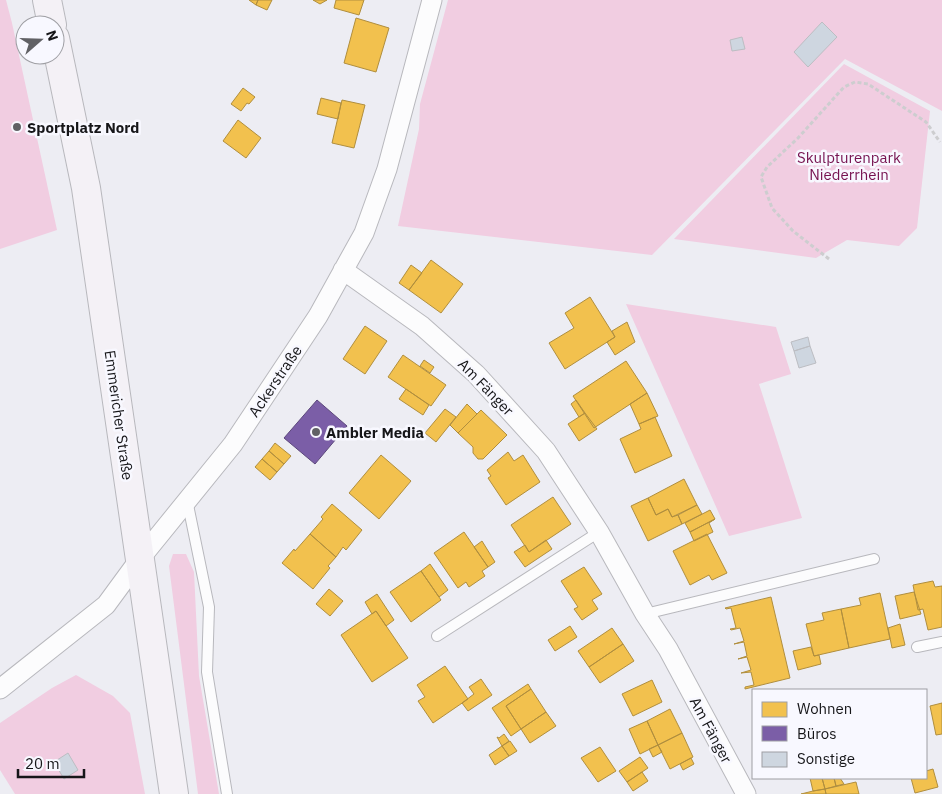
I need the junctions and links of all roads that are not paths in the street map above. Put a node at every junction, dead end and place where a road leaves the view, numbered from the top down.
1 (47, 0) edge
2 (432, 0) edge
3 (50, 15) edge
4 (61, 65) edge
5 (343, 270) junction
6 (187, 500) junction
7 (600, 532) junction
8 (874, 559) dead end
9 (139, 560) junction
10 (645, 614) junction
11 (437, 636) dead end
12 (942, 642) edge
13 (917, 647) dead end
14 (0, 689) edge
15 (174, 794) edge
16 (227, 794) edge
17 (746, 794) edge

1 - 3 main road
2 - 5 street, Ackerstraße
4 - 9 main road, Emmericher Straße
5 - 6 street, Ackerstraße
5 - 7 street, Am Fänger
6 - 9 street, Ackerstraße
6 - 16 lane
7 - 10 street, Am Fänger
7 - 11 lane
8 - 10 lane
9 - 14 street, Ackerstraße
9 - 15 main road, Emmericher Straße
10 - 17 street, Am Fänger
12 - 13 lane

